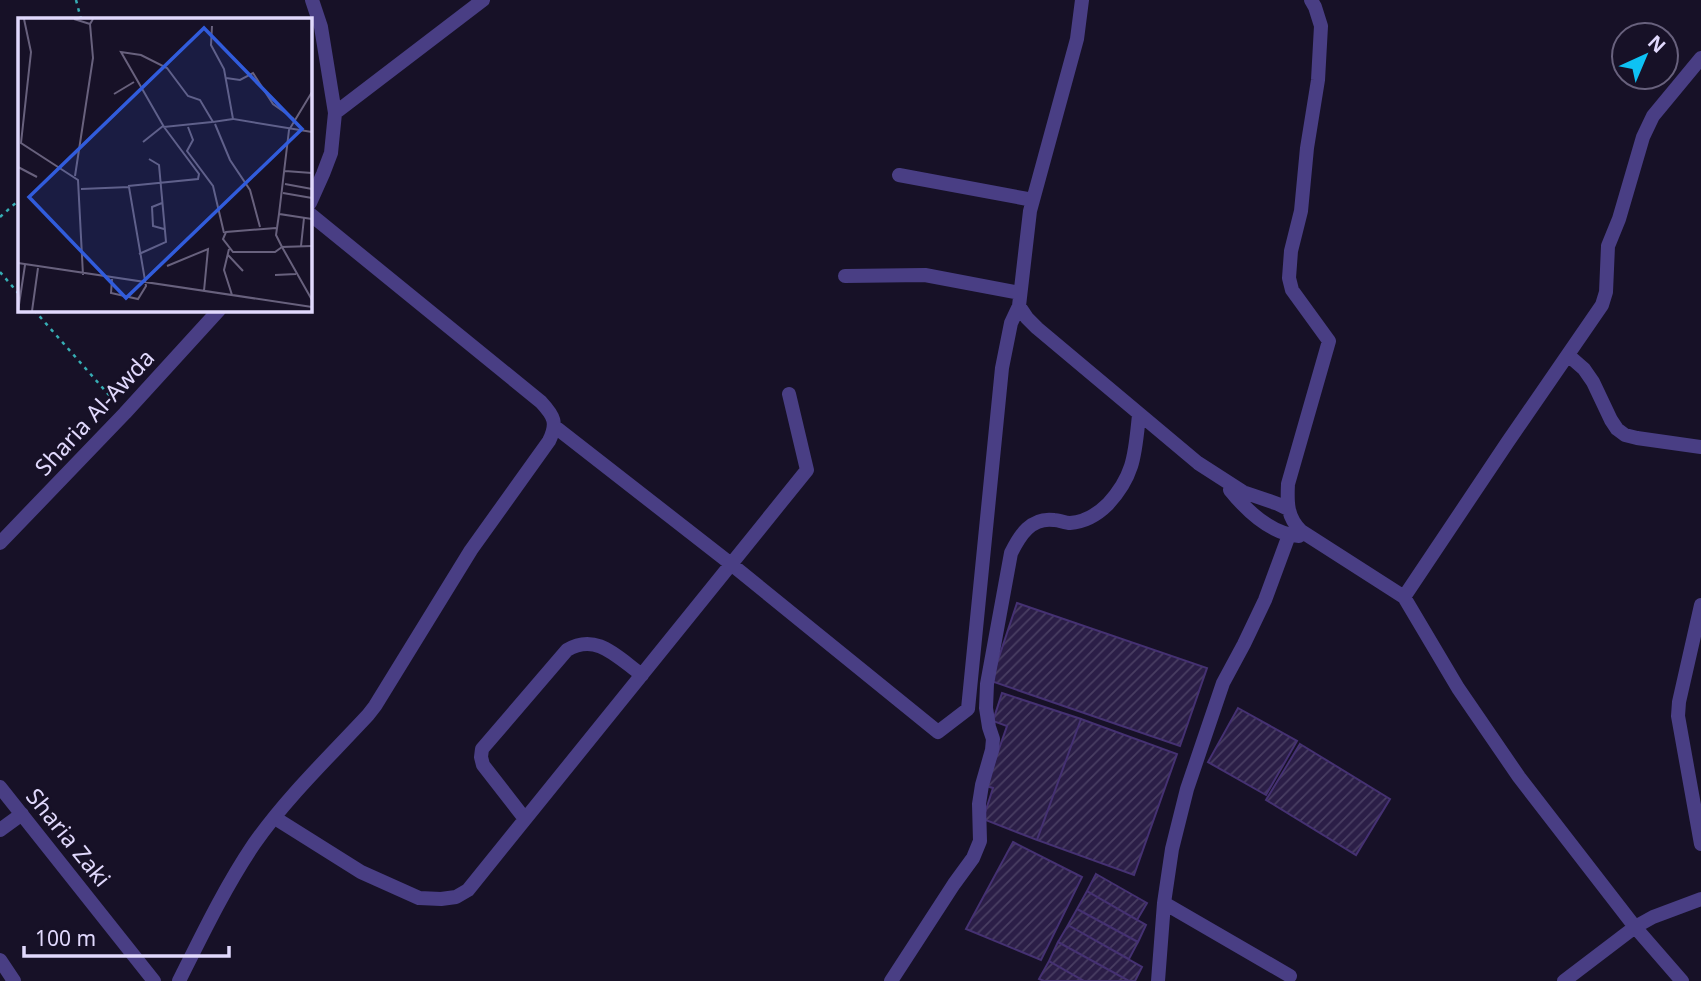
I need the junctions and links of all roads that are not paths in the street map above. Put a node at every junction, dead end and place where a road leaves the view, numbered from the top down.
1 (312, 0) edge
2 (483, 0) edge
3 (1082, 0) edge
4 (1311, 0) edge
5 (1701, 58) edge
6 (335, 113) junction
7 (899, 175) dead end
8 (312, 199) edge
9 (1033, 200) junction
10 (312, 216) edge
11 (845, 276) dead end
12 (1019, 300) junction
13 (217, 312) edge
14 (1568, 355) junction
15 (789, 394) dead end
16 (1139, 415) junction
17 (554, 426) junction
18 (1701, 447) edge
19 (1220, 479) junction
20 (1288, 509) junction
21 (1289, 535) junction
22 (1309, 537) junction
23 (0, 543) edge
24 (731, 564) junction
25 (1404, 597) junction
26 (1701, 605) edge
27 (642, 675) junction
28 (0, 787) edge
29 (22, 814) junction
30 (275, 818) junction
31 (525, 819) junction
32 (0, 830) edge
33 (1701, 844) edge
34 (1701, 899) edge
35 (1164, 903) junction
36 (1634, 927) junction
37 (0, 960) edge
38 (1290, 976) dead end
39 (14, 981) edge
40 (154, 981) edge
41 (178, 981) edge
42 (891, 981) edge
43 (1158, 981) edge
44 (1564, 981) edge
45 (1682, 981) edge

1 - 6 street
2 - 6 street
3 - 9 street
4 - 20 street
5 - 14 street
6 - 8 street
7 - 9 street
9 - 12 street
10 - 17 street
11 - 12 street
12 - 16 street
12 - 24 street
13 - 23 street, Sharia Al-Awda
14 - 18 street
14 - 25 street
15 - 24 street
16 - 19 street
16 - 42 street
17 - 24 street
17 - 30 street
19 - 20 street
19 - 21 street
20 - 22 street
21 - 22 street
21 - 35 street
22 - 25 street
24 - 27 street
25 - 36 street
26 - 33 street
27 - 31 street
27 - 31 street
28 - 29 street, Sharia Zaki
29 - 32 street
29 - 40 street, Sharia Zaki
30 - 31 street
30 - 41 street
34 - 36 street
35 - 38 street
35 - 43 street
36 - 44 street
36 - 45 street
37 - 39 street

